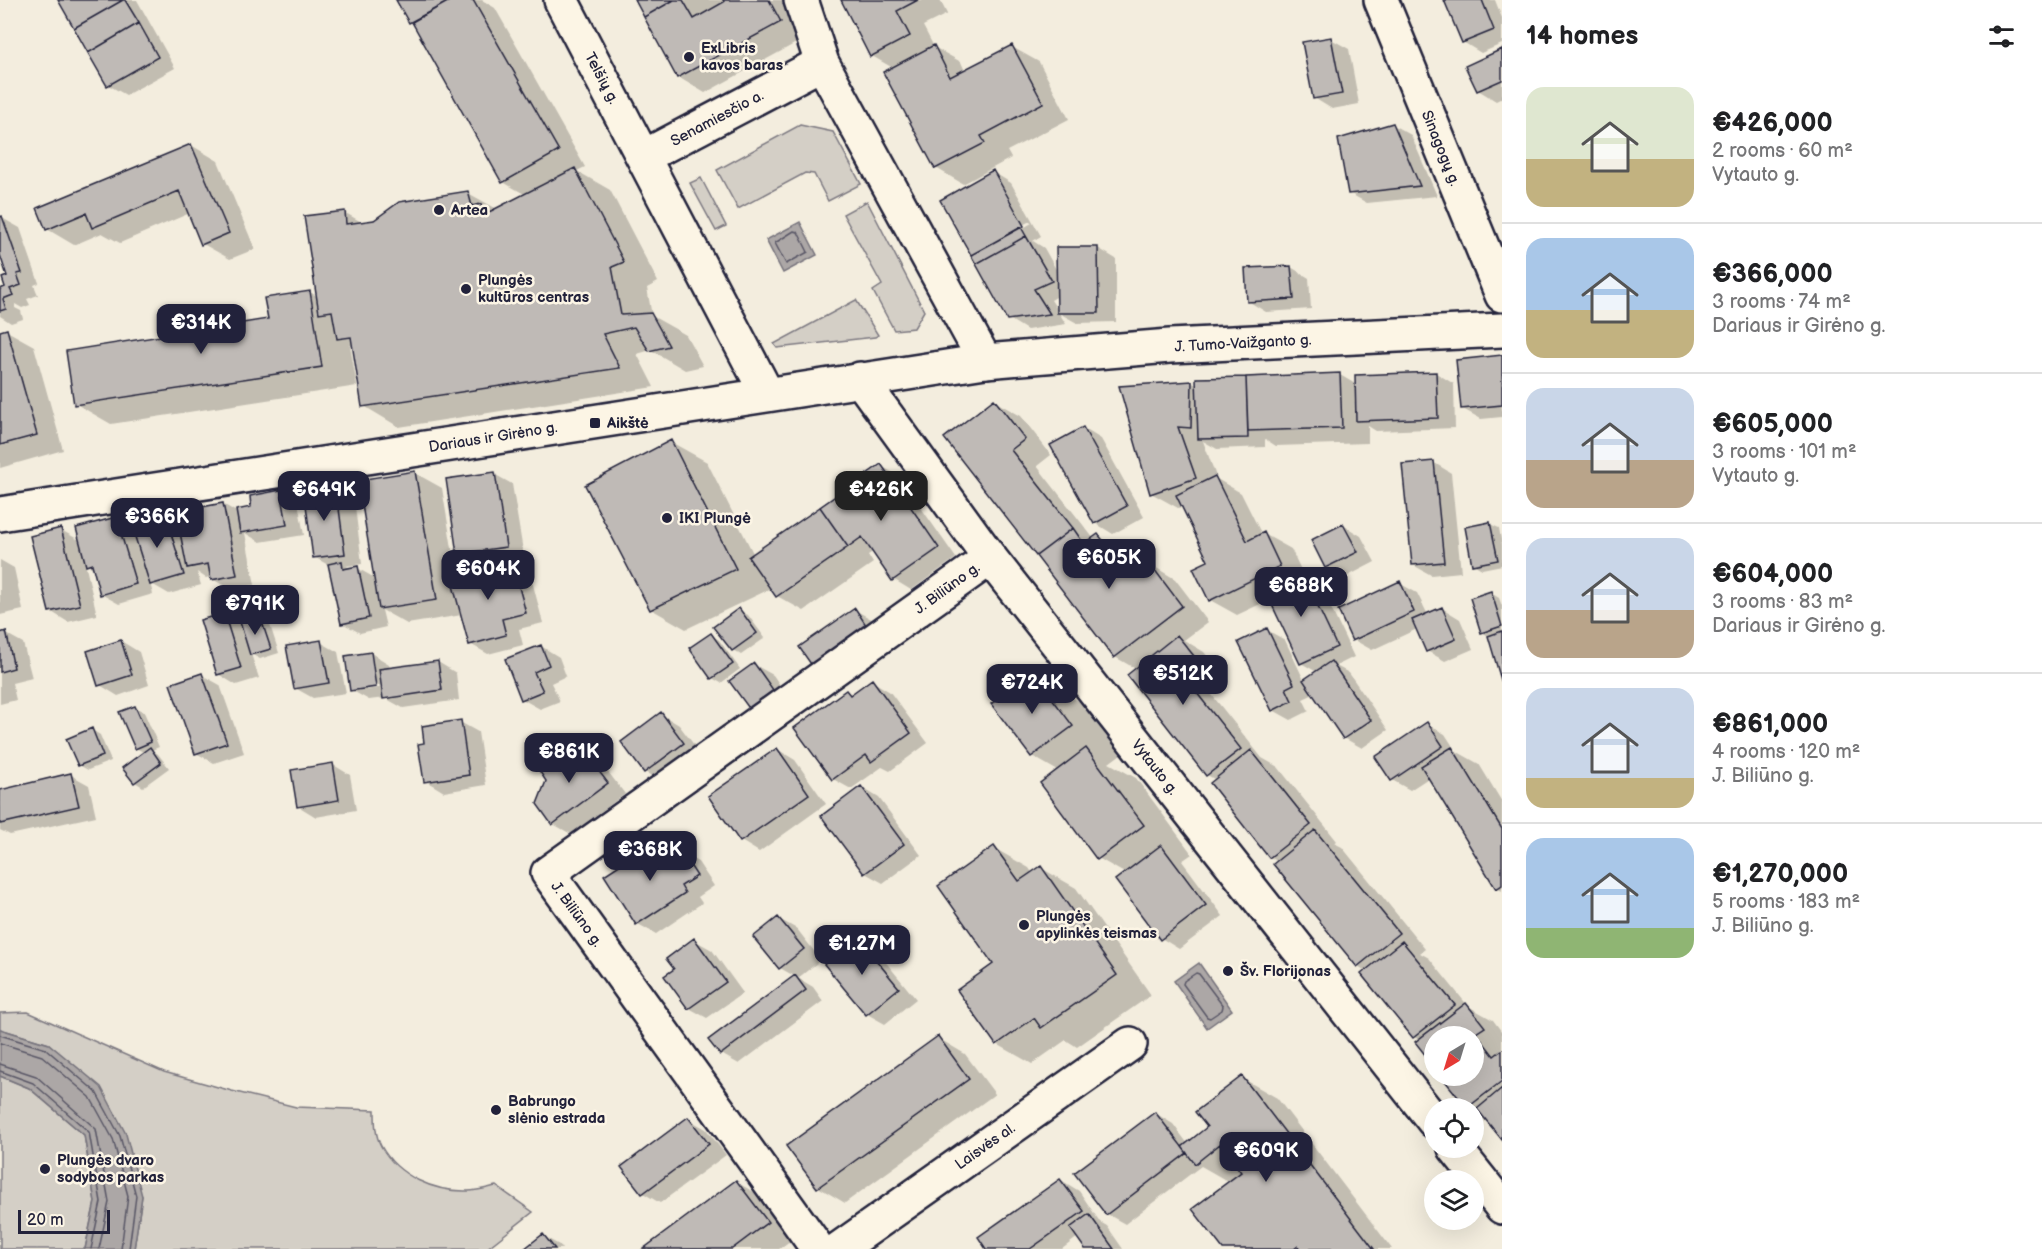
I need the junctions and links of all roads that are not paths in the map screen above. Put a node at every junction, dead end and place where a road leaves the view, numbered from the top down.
1 (561, 0) edge
2 (801, 0) edge
3 (1381, 0) edge
4 (822, 63) junction
5 (643, 157) junction
6 (1502, 295) edge
7 (1502, 330) edge
8 (985, 361) junction
9 (860, 379) junction
10 (767, 394) junction
11 (0, 514) edge
12 (990, 558) junction
13 (1130, 1044) dead end
14 (1424, 1108) edge
15 (1463, 1158) edge
16 (1502, 1207) edge
17 (818, 1249) edge
18 (839, 1249) edge

1 - 5 main road, Telšių g.
2 - 4 main road
3 - 6 main road, Sinagogų g.
4 - 5 main road, Senamiesčio a.
4 - 8 main road
5 - 10 main road
7 - 8 main road, J. Tumo-Vaižganto g.
8 - 9 main road, Dariaus ir Girėno g.
9 - 10 main road, Dariaus ir Girėno g.
9 - 12 main road, Vytauto g.
10 - 11 main road, Dariaus ir Girėno g.
12 - 14 main road, Vytauto g.
12 - 17 main road, J. Biliūno g.
13 - 18 main road, Laisvės al.
15 - 16 main road

